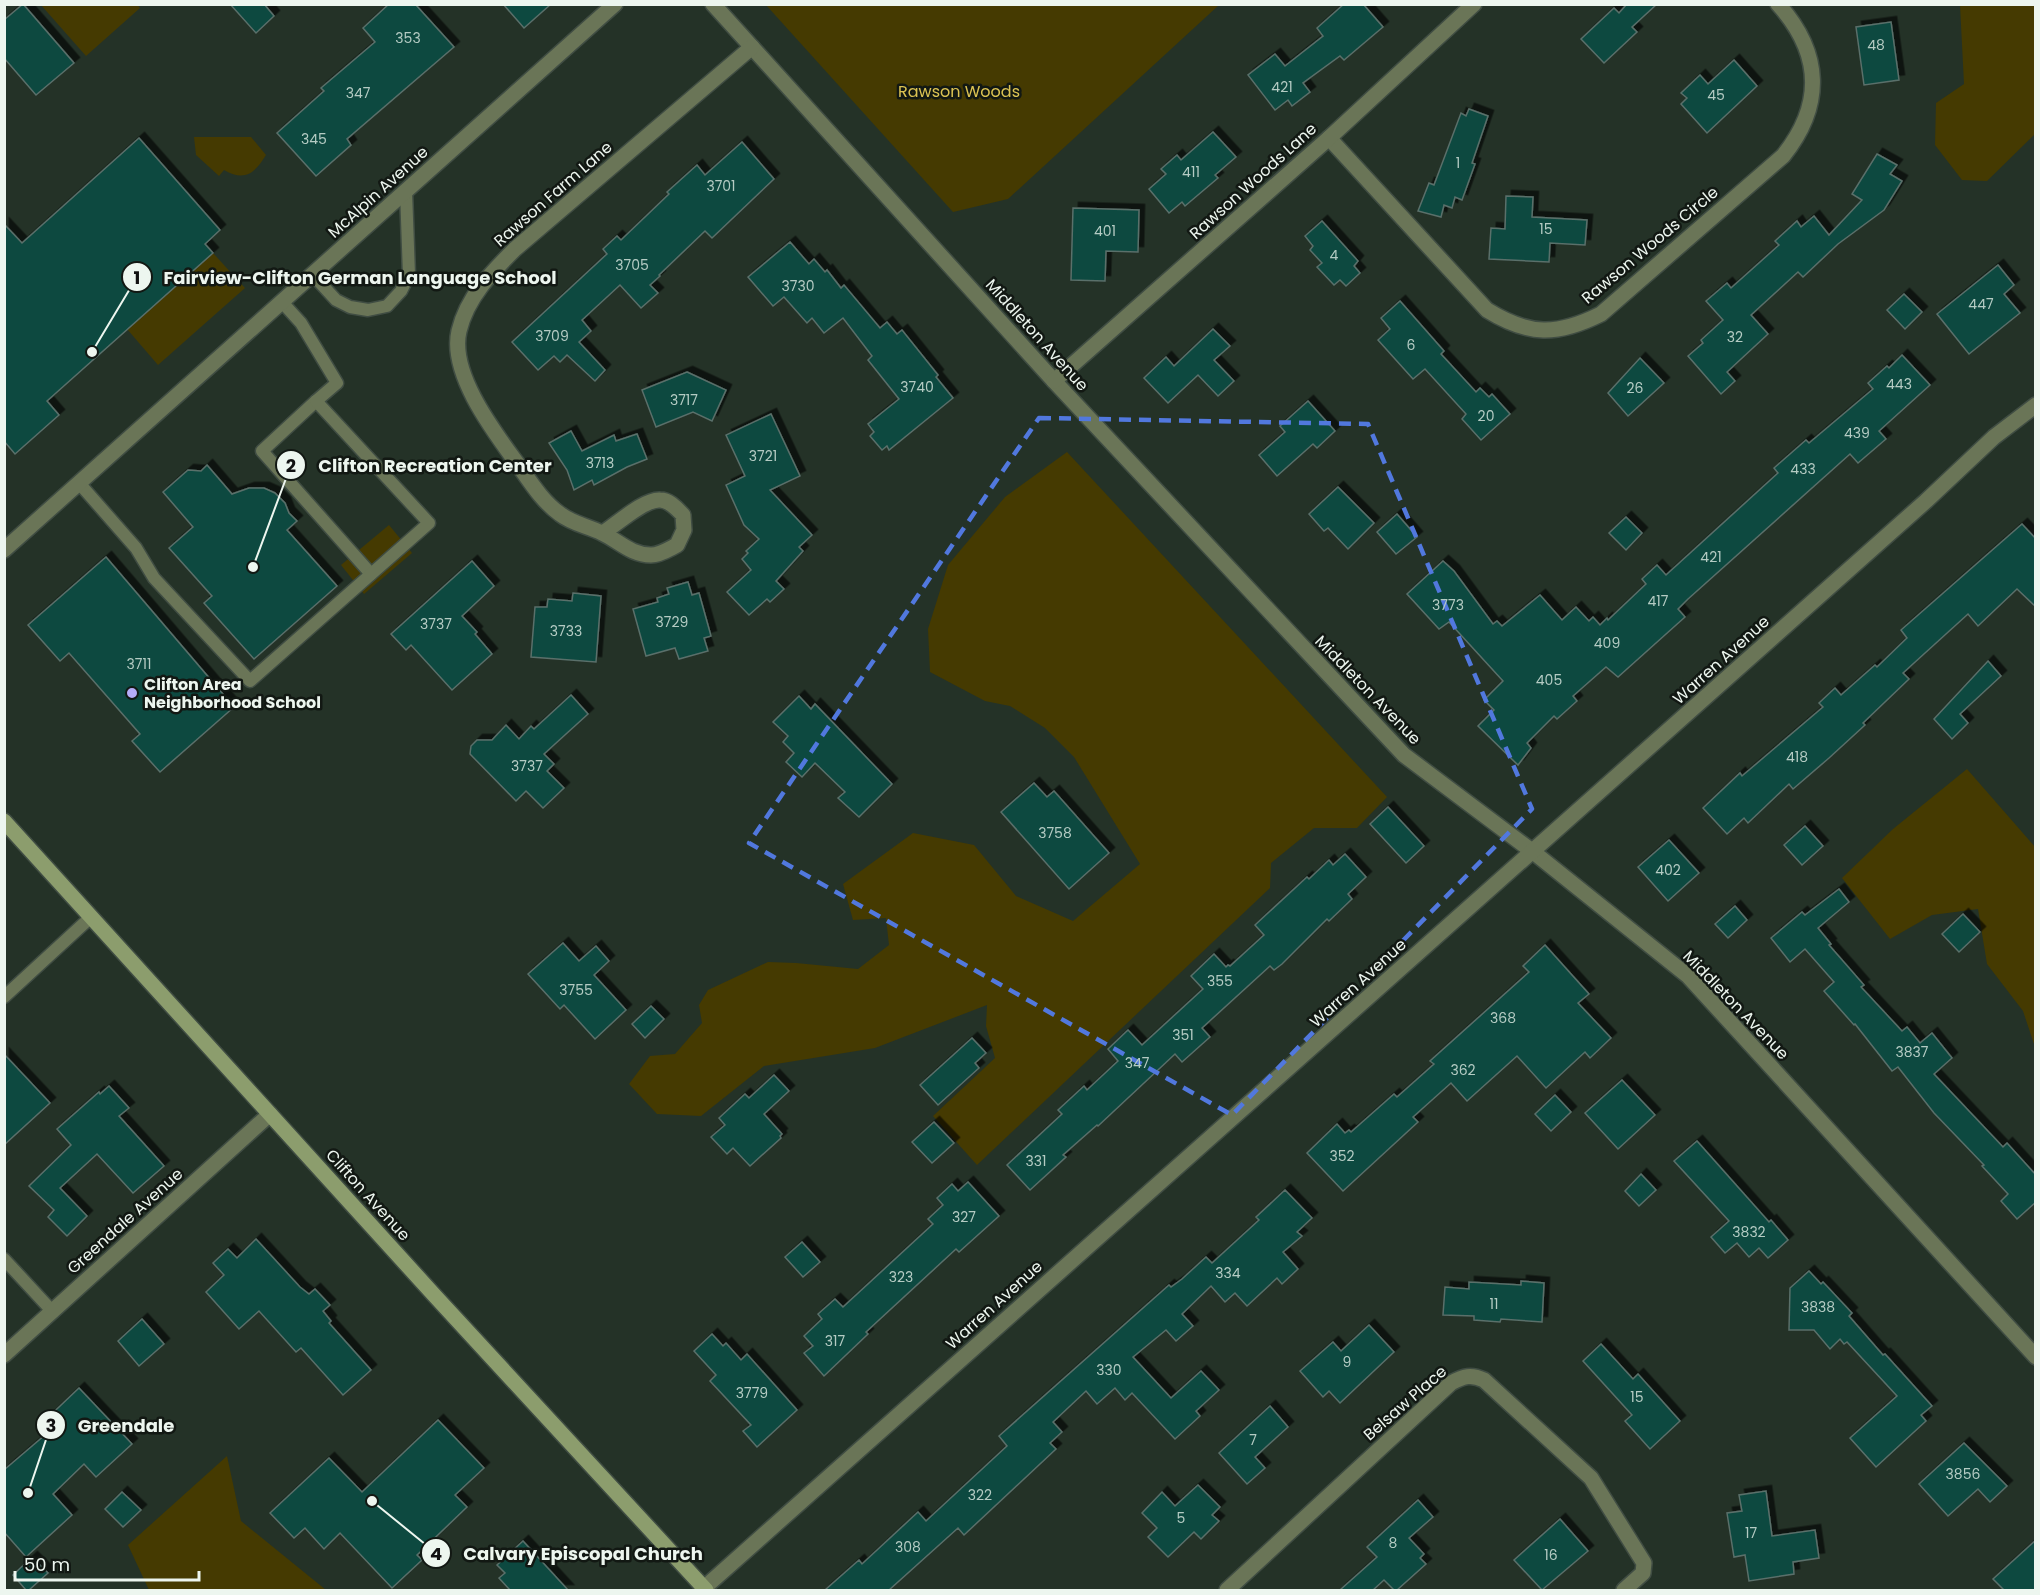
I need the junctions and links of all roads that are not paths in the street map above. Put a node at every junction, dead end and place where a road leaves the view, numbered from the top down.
1 (615, 4) edge
2 (713, 4) edge
3 (1474, 4) edge
4 (1778, 4) edge
5 (752, 47) junction
6 (1329, 138) junction
7 (406, 191) junction
8 (313, 275) junction
9 (282, 302) junction
10 (1054, 381) junction
11 (316, 401) junction
12 (2036, 405) edge
13 (79, 483) junction
14 (603, 533) junction
15 (4, 550) edge
16 (371, 574) junction
17 (4, 821) edge
18 (1532, 851) junction
19 (91, 917) junction
20 (4, 997) edge
21 (270, 1114) junction
22 (4, 1259) edge
23 (53, 1312) junction
24 (4, 1355) edge
25 (2036, 1357) edge
26 (705, 1589) edge
27 (1227, 1590) edge
28 (1624, 1590) edge

1 - 7 street, McAlpin Avenue
2 - 5 street, Middleton Avenue
3 - 6 street, Rawson Woods Lane
4 - 6 street, Rawson Woods Circle
5 - 10 street, Middleton Avenue
5 - 14 street, Rawson Farm Lane
6 - 10 street, Rawson Woods Lane
7 - 8 street, McAlpin Avenue
7 - 8 lane
8 - 9 street, McAlpin Avenue
9 - 11 lane
9 - 13 street, McAlpin Avenue
10 - 18 street, Middleton Avenue
11 - 16 lane
11 - 16 lane
12 - 18 street, Warren Avenue
13 - 15 street, McAlpin Avenue
13 - 16 lane
14 - 14 street, Rawson Farm Lane
17 - 19 main road, Clifton Avenue
18 - 25 street, Middleton Avenue
18 - 26 street, Warren Avenue
19 - 20 lane
19 - 21 main road, Clifton Avenue
21 - 23 street, Greendale Avenue
21 - 26 main road, Clifton Avenue
22 - 23 lane
23 - 24 street, Greendale Avenue
27 - 28 street, Belsaw Place

